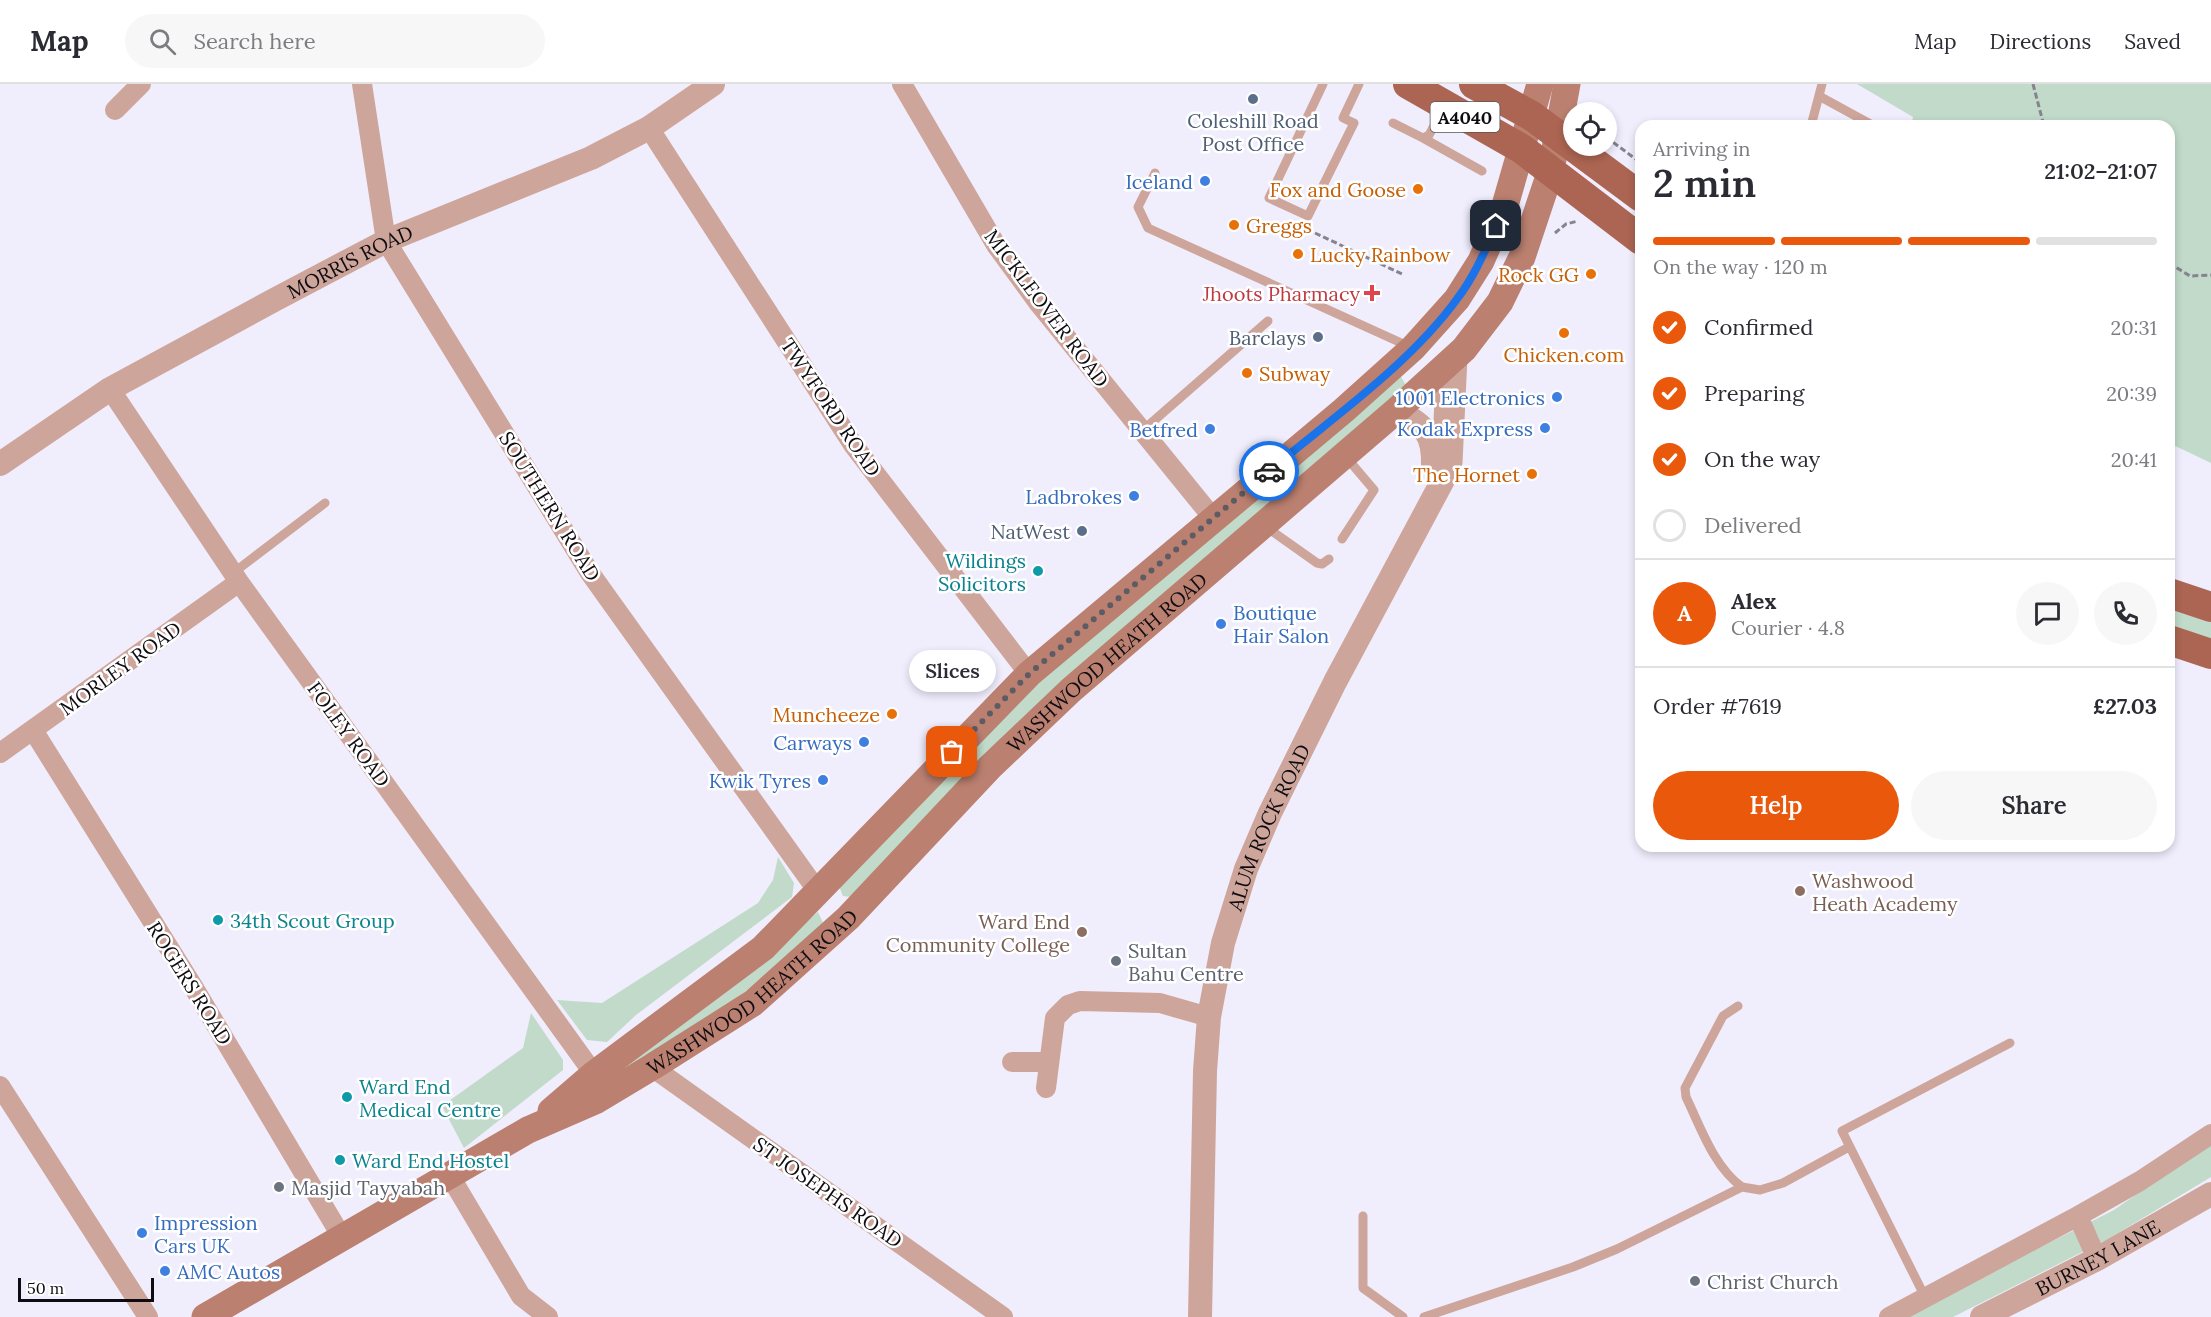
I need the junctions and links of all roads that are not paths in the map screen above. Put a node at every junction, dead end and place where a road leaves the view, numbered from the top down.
1 (141, 84) edge
2 (362, 84) edge
3 (713, 84) edge
4 (902, 84) edge
5 (1323, 84) edge
6 (1359, 84) edge
7 (1408, 84) edge
8 (1474, 84) edge
9 (1540, 84) edge
10 (1567, 84) edge
11 (1822, 84) edge
12 (1819, 96) junction
13 (1445, 105) junction
14 (115, 110) dead end
15 (1532, 116) junction
16 (1813, 120) edge
17 (1863, 120) edge
18 (1393, 123) dead end
19 (649, 128) junction
20 (1557, 134) junction
21 (1423, 138) junction
22 (1522, 149) junction
23 (1551, 170) junction
24 (1482, 171) dead end
25 (1155, 173) dead end
26 (1635, 192) edge
27 (1635, 235) edge
28 (386, 241) junction
29 (1268, 321) dead end
30 (1413, 348) junction
31 (1456, 356) junction
32 (110, 389) junction
33 (1397, 411) junction
34 (1142, 431) junction
35 (1344, 455) junction
36 (0, 464) edge
37 (325, 503) dead end
38 (1426, 510) junction
39 (1213, 518) junction
40 (1263, 525) junction
41 (1342, 539) dead end
42 (1329, 559) dead end
43 (236, 578) junction
44 (2175, 595) edge
45 (2211, 607) edge
46 (2175, 642) edge
47 (2211, 654) edge
48 (1029, 674) junction
49 (33, 730) junction
50 (0, 753) edge
51 (819, 892) junction
52 (849, 917) junction
53 (1738, 1006) dead end
54 (1209, 1017) junction
55 (2010, 1043) dead end
56 (1012, 1062) dead end
57 (1048, 1062) junction
58 (652, 1067) junction
59 (594, 1074) junction
60 (0, 1086) edge
61 (1046, 1089) dead end
62 (528, 1130) junction
63 (2211, 1134) edge
64 (1849, 1147) junction
65 (450, 1176) junction
66 (1742, 1187) junction
67 (2211, 1194) edge
68 (1363, 1216) dead end
69 (2078, 1216) junction
70 (343, 1239) junction
71 (2097, 1258) junction
72 (1925, 1297) junction
73 (212, 1315) edge
74 (148, 1317) edge
75 (548, 1317) edge
76 (1003, 1317) edge
77 (1200, 1317) edge
78 (1403, 1317) edge
79 (1424, 1317) edge
80 (1889, 1317) edge
81 (1982, 1317) edge

1 - 14 street
2 - 28 street, SOUTHERN ROAD
3 - 19 street, MORRIS ROAD
4 - 34 street, MICKLEOVER ROAD
5 - 6 lane
7 - 13 main road, A4040
8 - 15 main road, A4040
9 - 15 main road, WASHWOOD HEATH ROAD
10 - 20 main road, WASHWOOD HEATH ROAD
11 - 12 lane
12 - 16 lane
12 - 17 lane
13 - 21 lane
13 - 22 main road, A4040
15 - 20 main road, A4040
15 - 22 main road, WASHWOOD HEATH ROAD
18 - 21 lane
19 - 28 street, MORRIS ROAD
19 - 48 street, TWYFORD ROAD
20 - 23 main road, WASHWOOD HEATH ROAD
20 - 26 main road, A4040
21 - 24 lane
22 - 23 main road, A4040
22 - 30 main road, WASHWOOD HEATH ROAD
23 - 27 main road, A4040
23 - 31 main road, WASHWOOD HEATH ROAD
25 - 30 lane
28 - 32 street, MORRIS ROAD
28 - 51 street, SOUTHERN ROAD
29 - 34 lane
30 - 39 main road, WASHWOOD HEATH ROAD
31 - 33 main road, WASHWOOD HEATH ROAD
31 - 38 street, ALUM ROCK ROAD
32 - 36 street, MORRIS ROAD
32 - 43 street, FOLEY ROAD
33 - 35 main road, WASHWOOD HEATH ROAD
33 - 38 street, ALUM ROCK ROAD
34 - 39 street, MICKLEOVER ROAD
35 - 40 main road, WASHWOOD HEATH ROAD
35 - 41 lane
37 - 43 lane
38 - 54 street, ALUM ROCK ROAD
39 - 48 main road, WASHWOOD HEATH ROAD
40 - 42 lane
40 - 52 main road, WASHWOOD HEATH ROAD
43 - 49 street, MORLEY ROAD
43 - 59 street, FOLEY ROAD
44 - 45 main road
46 - 47 main road
48 - 51 main road, WASHWOOD HEATH ROAD
49 - 50 street, MORLEY ROAD
49 - 70 street, ROGERS ROAD
51 - 52 main road
51 - 59 main road, WASHWOOD HEATH ROAD
52 - 58 main road, WASHWOOD HEATH ROAD
53 - 66 lane
54 - 57 street
54 - 77 street, ALUM ROCK ROAD
55 - 64 lane
56 - 57 street
57 - 61 street
58 - 62 main road, WASHWOOD HEATH ROAD
58 - 76 street, ST JOSEPHS ROAD
59 - 62 main road, WASHWOOD HEATH ROAD
60 - 74 street
62 - 65 main road, WASHWOOD HEATH ROAD
63 - 69 street
64 - 66 lane
64 - 72 lane
65 - 70 main road, WASHWOOD HEATH ROAD
65 - 75 street
66 - 79 lane
67 - 71 street, BURNEY LANE
68 - 78 lane
69 - 71 street
69 - 72 street
70 - 73 main road, WASHWOOD HEATH ROAD
71 - 81 street, BURNEY LANE
72 - 80 street

